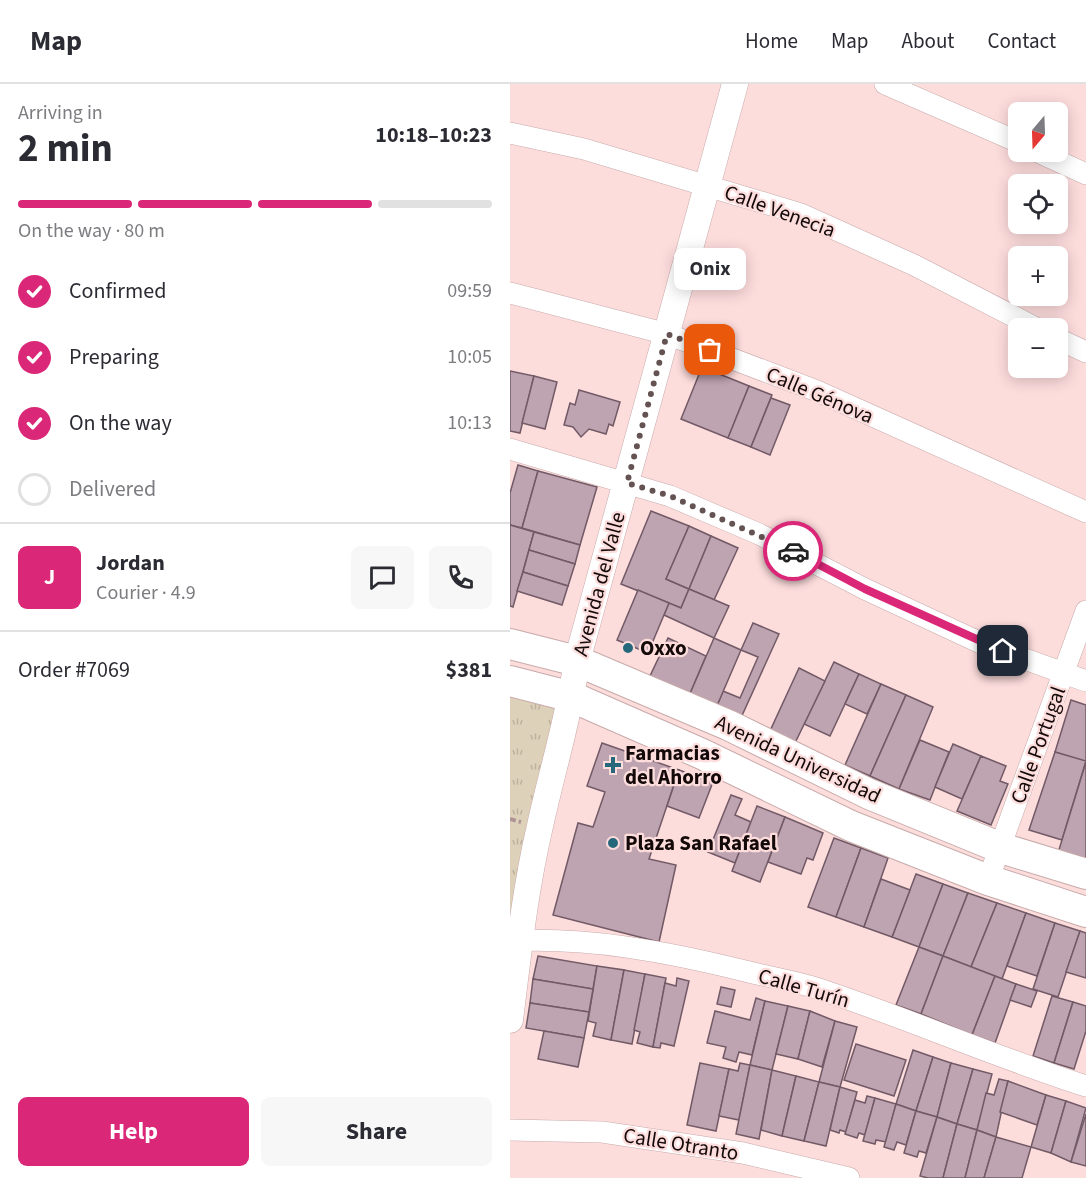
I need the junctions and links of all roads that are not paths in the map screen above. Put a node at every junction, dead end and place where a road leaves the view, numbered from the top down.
1 (735, 84) edge
2 (885, 84) edge
3 (510, 133) edge
4 (1008, 138) edge
5 (1060, 162) edge
6 (1086, 174) edge
7 (707, 186) junction
8 (510, 293) edge
9 (1017, 318) edge
10 (667, 334) junction
11 (1068, 344) edge
12 (1086, 352) edge
13 (510, 448) edge
14 (627, 483) junction
15 (1086, 512) edge
16 (1086, 610) edge
17 (510, 644) edge
18 (578, 661) junction
19 (1064, 674) junction
20 (510, 681) edge
21 (1086, 681) edge
22 (572, 697) junction
23 (1001, 848) junction
24 (1086, 874) edge
25 (988, 880) junction
26 (1086, 912) edge
27 (514, 941) edge
28 (510, 1020) edge
29 (1086, 1086) edge
30 (510, 1130) edge
31 (849, 1178) edge

1 - 7 street, Avenida del Valle
2 - 4 street
3 - 7 street, Calle Venecia
5 - 6 street
7 - 9 street, Calle Venecia
7 - 10 street, Avenida del Valle
8 - 10 street, Calle Génova
10 - 14 street, Avenida del Valle
10 - 15 street, Calle Génova
11 - 12 street
13 - 14 street
14 - 18 street, Avenida del Valle
14 - 19 street
16 - 19 street, Calle Portugal
17 - 18 main road, Avenida Universidad
18 - 22 street, Avenida del Valle
18 - 23 main road, Avenida Universidad
19 - 21 street
19 - 23 street, Calle Portugal
20 - 22 main road, Avenida Universidad
22 - 25 main road, Avenida Universidad
22 - 27 street, Avenida del Valle
23 - 24 main road, Avenida Universidad
23 - 25 street, Calle Portugal
25 - 26 main road, Avenida Universidad
27 - 28 street, Avenida del Valle
27 - 29 street, Calle Turín
30 - 31 street, Calle Otranto

